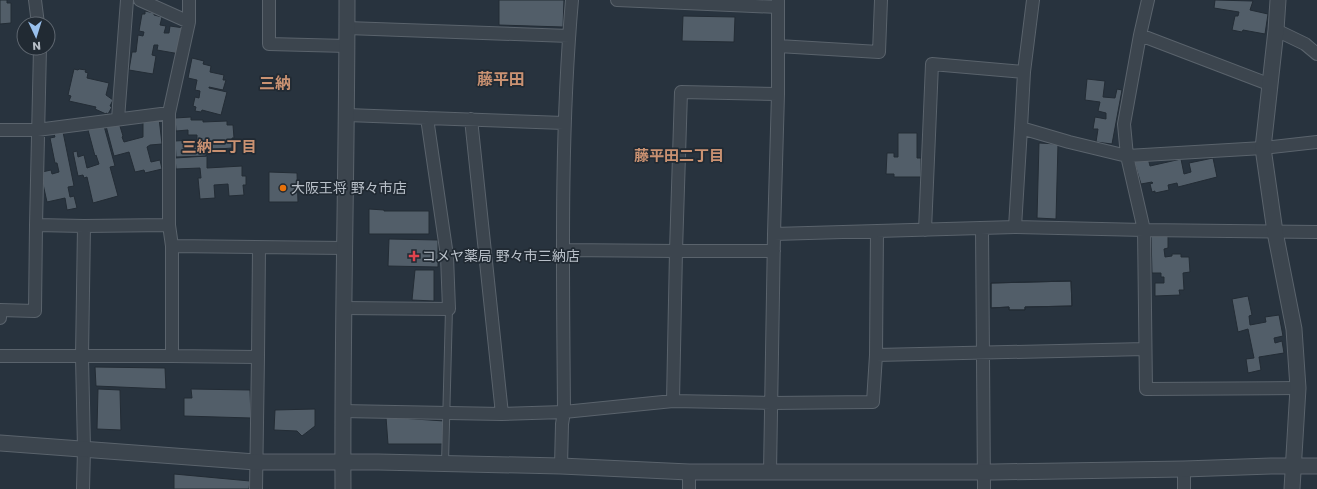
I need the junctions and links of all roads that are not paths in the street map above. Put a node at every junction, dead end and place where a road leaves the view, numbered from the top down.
1 (35, 0) edge
2 (127, 0) edge
3 (140, 0) edge
4 (189, 0) edge
5 (269, 0) edge
6 (347, 0) edge
7 (572, 0) edge
8 (617, 0) edge
9 (881, 0) edge
10 (1033, 0) edge
11 (1148, 0) edge
12 (1278, 0) edge
13 (778, 3) edge
14 (37, 16) edge
15 (189, 22) junction
16 (347, 28) junction
17 (1276, 30) junction
18 (1140, 35) junction
19 (569, 36) junction
20 (347, 46) junction
21 (778, 46) junction
22 (1317, 54) edge
23 (40, 56) edge
24 (1024, 72) junction
25 (1271, 85) junction
26 (778, 94) junction
27 (168, 112) junction
28 (347, 115) junction
29 (427, 118) junction
30 (118, 119) junction
31 (471, 119) junction
32 (564, 123) junction
33 (1022, 128) junction
34 (0, 130) edge
35 (38, 130) junction
36 (1317, 142) edge
37 (1263, 148) junction
38 (1127, 156) junction
39 (36, 225) junction
40 (168, 225) junction
41 (84, 226) junction
42 (1015, 227) junction
43 (982, 228) junction
44 (926, 230) junction
45 (1144, 230) junction
46 (877, 231) junction
47 (1275, 232) junction
48 (1317, 232) edge
49 (774, 234) junction
50 (172, 246) junction
51 (259, 248) junction
52 (345, 248) junction
53 (563, 250) junction
54 (676, 251) junction
55 (774, 251) junction
56 (343, 308) junction
57 (449, 309) junction
58 (0, 318) edge
59 (1145, 349) junction
60 (983, 352) junction
61 (876, 355) junction
62 (0, 356) edge
63 (172, 356) junction
64 (82, 357) junction
65 (258, 357) junction
66 (1298, 388) junction
67 (673, 401) junction
68 (771, 403) junction
69 (342, 411) junction
70 (564, 412) junction
71 (448, 413) junction
72 (502, 414) junction
73 (0, 443) edge
74 (84, 449) junction
75 (256, 462) junction
76 (343, 462) junction
77 (446, 463) junction
78 (561, 466) junction
79 (1294, 466) junction
80 (1317, 466) edge
81 (1184, 469) junction
82 (689, 472) junction
83 (770, 472) junction
84 (984, 472) junction
85 (83, 489) edge
86 (256, 489) edge
87 (343, 489) edge
88 (689, 489) edge
89 (984, 489) edge
90 (1184, 489) edge
91 (1292, 489) edge

1 - 14 street
2 - 30 street
3 - 15 street
4 - 15 street
5 - 20 street
6 - 16 street
7 - 19 street
8 - 13 street
9 - 21 street
10 - 24 street
11 - 18 street
12 - 17 street
13 - 21 street
15 - 27 street
16 - 19 street
16 - 20 street
17 - 22 street
17 - 25 street
18 - 25 street
18 - 38 street
19 - 32 street
20 - 28 street
21 - 26 street
23 - 35 street
24 - 33 street
24 - 44 street
25 - 37 street
26 - 49 street
26 - 54 street
27 - 30 street
27 - 40 street
28 - 29 street
28 - 52 street
29 - 31 street
29 - 57 street
30 - 35 street
31 - 32 street
31 - 72 street
32 - 53 street
33 - 38 street
33 - 42 street
34 - 35 street
35 - 39 street
36 - 37 street
37 - 38 street
37 - 47 street
38 - 45 street
39 - 41 street
39 - 58 street
40 - 41 street
40 - 50 street
41 - 64 street
42 - 43 street
42 - 45 street
43 - 44 street
43 - 60 street
44 - 46 street
45 - 47 street
45 - 59 street
46 - 49 street
46 - 61 street
47 - 48 street
47 - 66 street
49 - 55 street
50 - 51 street
50 - 63 street
51 - 52 street
51 - 65 street
52 - 56 street
53 - 54 street
53 - 70 street
54 - 55 street
54 - 67 street
55 - 68 street
56 - 57 street
56 - 69 street
57 - 71 lane
59 - 60 street
59 - 66 street
60 - 61 street
60 - 84 street
61 - 68 street
62 - 64 street
63 - 64 street
63 - 65 street
64 - 74 street
65 - 75 street
66 - 79 street
67 - 68 street
67 - 70 street
68 - 83 street
69 - 71 street
69 - 76 street
70 - 72 street
70 - 78 street
71 - 72 street
71 - 77 lane
73 - 74 street
74 - 75 street
74 - 85 street
75 - 76 street
75 - 86 street
76 - 77 street
76 - 87 street
77 - 78 street
78 - 82 street
79 - 80 street
79 - 81 street
79 - 91 street
81 - 84 street
81 - 90 street
82 - 83 street
82 - 88 street
83 - 84 street
84 - 89 street

